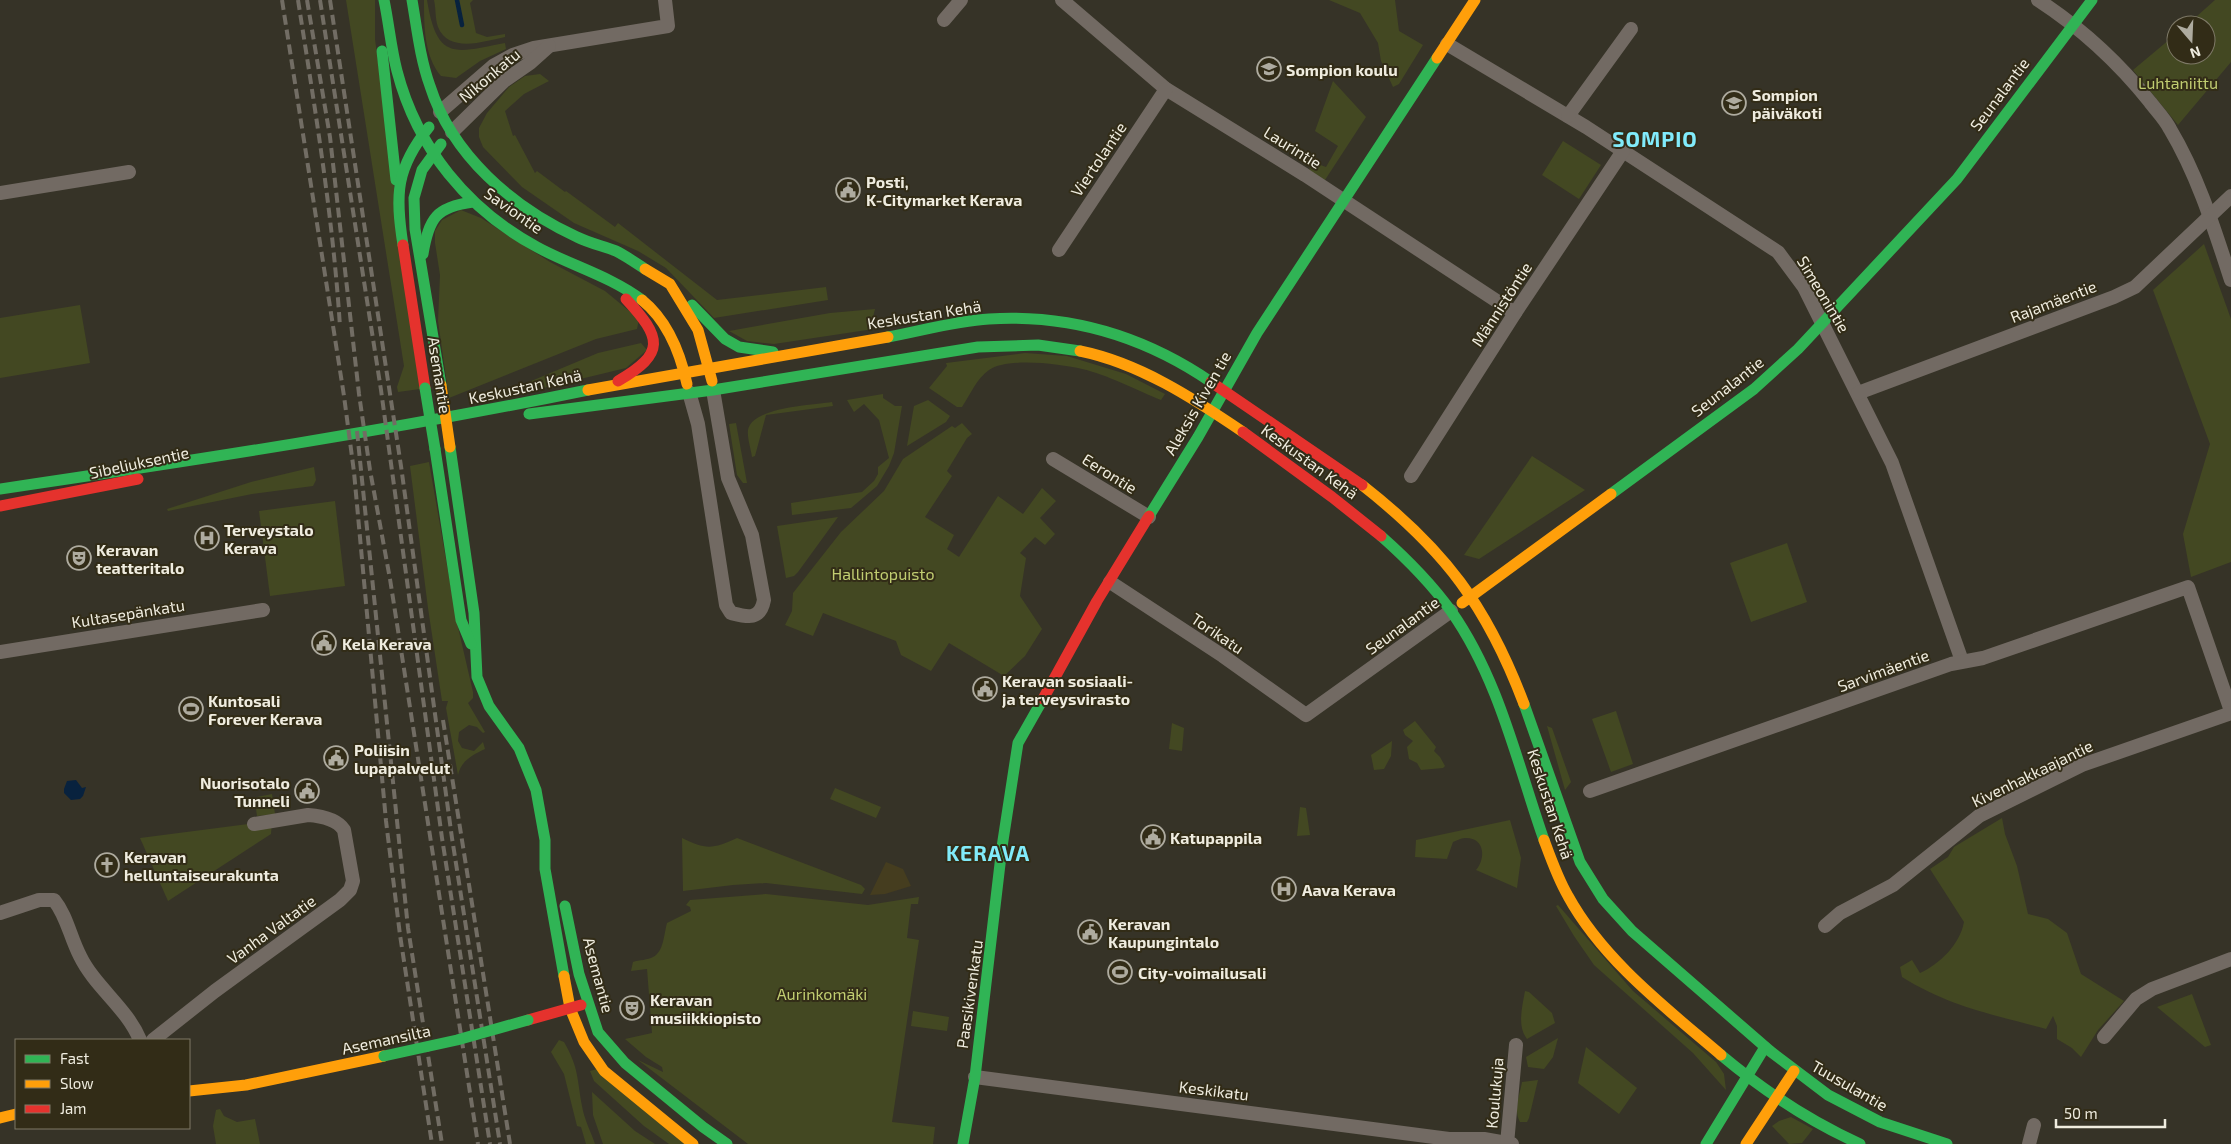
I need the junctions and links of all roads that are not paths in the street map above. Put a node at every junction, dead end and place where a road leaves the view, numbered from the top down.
1 (383, 0) edge
2 (412, 0) edge
3 (665, 0) edge
4 (961, 0) edge
5 (1062, 0) edge
6 (1475, 0) edge
7 (2038, 0) edge
8 (2092, 0) edge
9 (944, 20) dead end
10 (2074, 24) junction
11 (1631, 29) dead end
12 (1447, 44) junction
13 (549, 46) junction
14 (1166, 89) junction
15 (440, 112) junction
16 (1568, 116) junction
17 (452, 132) junction
18 (423, 134) junction
19 (1623, 151) junction
20 (433, 153) junction
21 (129, 172) dead end
22 (0, 193) edge
23 (397, 194) junction
24 (2231, 196) edge
25 (1344, 201) junction
26 (473, 202) junction
27 (2210, 216) junction
28 (1059, 250) dead end
29 (422, 260) junction
30 (608, 280) junction
31 (2231, 280) edge
32 (670, 284) junction
33 (1515, 312) junction
34 (1822, 322) junction
35 (789, 354) junction
36 (710, 369) junction
37 (684, 373) junction
38 (613, 385) junction
39 (713, 390) junction
40 (1223, 390) junction
41 (689, 392) junction
42 (1858, 393) junction
43 (1212, 412) junction
44 (463, 416) junction
45 (284, 447) junction
46 (1053, 459) dead end
47 (1411, 476) dead end
48 (0, 489) edge
49 (0, 506) edge
50 (1149, 517) junction
51 (1110, 582) junction
52 (1472, 595) junction
53 (263, 610) dead end
54 (1451, 611) junction
55 (0, 652) edge
56 (474, 652) junction
57 (1962, 661) junction
58 (2231, 712) edge
59 (1306, 715) joint
60 (1590, 791) dead end
61 (254, 824) dead end
62 (1002, 847) joint
63 (547, 848) junction
64 (557, 866) dead end
65 (563, 894) dead end
66 (0, 913) edge
67 (1825, 926) dead end
68 (2231, 959) edge
69 (587, 1003) junction
70 (570, 1008) junction
71 (2104, 1037) dead end
72 (139, 1039) edge
73 (153, 1039) edge
74 (1516, 1044) dead end
75 (1765, 1047) junction
76 (1794, 1071) junction
77 (975, 1077) junction
78 (1746, 1078) junction
79 (190, 1091) edge
80 (1778, 1099) junction
81 (15, 1114) edge
82 (0, 1118) edge
83 (2034, 1125) dead end
84 (1455, 1142) edge
85 (693, 1144) edge
86 (728, 1144) edge
87 (963, 1144) edge
88 (1509, 1144) edge
89 (1706, 1144) edge
90 (1746, 1144) edge
91 (1860, 1144) edge
92 (1947, 1144) edge
93 (2029, 1144) edge

1 - 18 main road, Saviontie
1 - 23 main road
2 - 15 main road, Saviontie
3 - 13 street, Nikonkatu
4 - 9 street
5 - 14 street, Laurintie
6 - 12 main road, Aleksis Kiven tie
7 - 10 street
8 - 10 main road, Seunalantie
10 - 27 street
10 - 34 main road, Seunalantie
11 - 16 street
12 - 16 street, Simeonintie
12 - 25 main road, Aleksis Kiven tie
13 - 15 street, Nikonkatu
13 - 17 street, Nikonkatu
14 - 25 street, Laurintie
14 - 28 street, Viertolantie
15 - 17 main road, Saviontie
15 - 18 main road, Asemantie
16 - 19 street, Simeonintie
17 - 20 main road, Asemantie
17 - 32 main road, Saviontie
18 - 20 main road, Saviontie
18 - 23 main road, Asemantie
19 - 33 street, Männistöntie
19 - 34 street, Simeonintie
20 - 26 main road, Saviontie
20 - 29 main road, Asemantie
21 - 22 street
23 - 56 main road, Asemantie, bridge
24 - 27 street, Rajamäentie
25 - 33 street, Laurintie
25 - 40 main road, Aleksis Kiven tie
26 - 29 main road
26 - 30 main road, Saviontie
27 - 31 street
27 - 42 street, Rajamäentie
29 - 56 main road, Asemantie, bridge
30 - 37 main road, Saviontie
30 - 38 main road
32 - 35 main road
32 - 36 main road, Saviontie
33 - 47 street, Männistöntie
34 - 42 street, Simeonintie
34 - 52 main road, Seunalantie
35 - 36 main road, Keskustan Kehä
35 - 40 main road, Keskustan Kehä
36 - 37 main road, Keskustan Kehä
36 - 39 main road, Saviontie
37 - 38 main road, Keskustan Kehä
37 - 41 main road, Saviontie
38 - 44 main road, Keskustan Kehä
39 - 41 main road, Keskustan Kehä
39 - 41 street
39 - 43 main road, Keskustan Kehä
40 - 43 main road, Aleksis Kiven tie
40 - 52 main road, Keskustan Kehä
41 - 44 main road, Keskustan Kehä
42 - 57 street, Simeonintie
43 - 50 main road, Aleksis Kiven tie
43 - 54 main road, Keskustan Kehä
44 - 45 main road, Sibeliuksentie
45 - 48 main road, Sibeliuksentie
45 - 49 main road, Sibeliuksentie
46 - 50 street, Eerontie
50 - 51 main road, Aleksis Kiven tie
51 - 59 street, Torikatu
51 - 62 main road, Aleksis Kiven tie
52 - 54 main road, Seunalantie
52 - 75 main road, Keskustan Kehä
53 - 55 street, Kultasepänkatu
54 - 59 street, Seunalantie
54 - 78 main road, Keskustan Kehä
56 - 63 main road, Asemantie
57 - 58 street, Sarvimäentie
57 - 60 street, Sarvimäentie
58 - 67 street, Kivenhakkaajantie
61 - 73 street, Vanha Valtatie
62 - 77 main road, Paasikivenkatu
63 - 64 main road, Asemantie
63 - 70 main road, Asemantie
65 - 69 main road, Asemantie
66 - 72 street
68 - 71 street
69 - 70 main road, Asemansilta
69 - 86 main road, Asemantie
70 - 79 main road, Asemansilta, bridge
70 - 85 main road, Asemantie
74 - 88 street, Koulukuja
75 - 76 main road, Keskustan Kehä
75 - 78 main road
76 - 80 main road
76 - 92 main road, Tuusulantie
77 - 84 street, Keskikatu
77 - 87 main road, Paasikivenkatu
78 - 80 main road, Keskustan Kehä
78 - 89 main road
80 - 90 main road
80 - 91 main road
81 - 82 main road
83 - 93 street
84 - 88 street, Keskikatu

